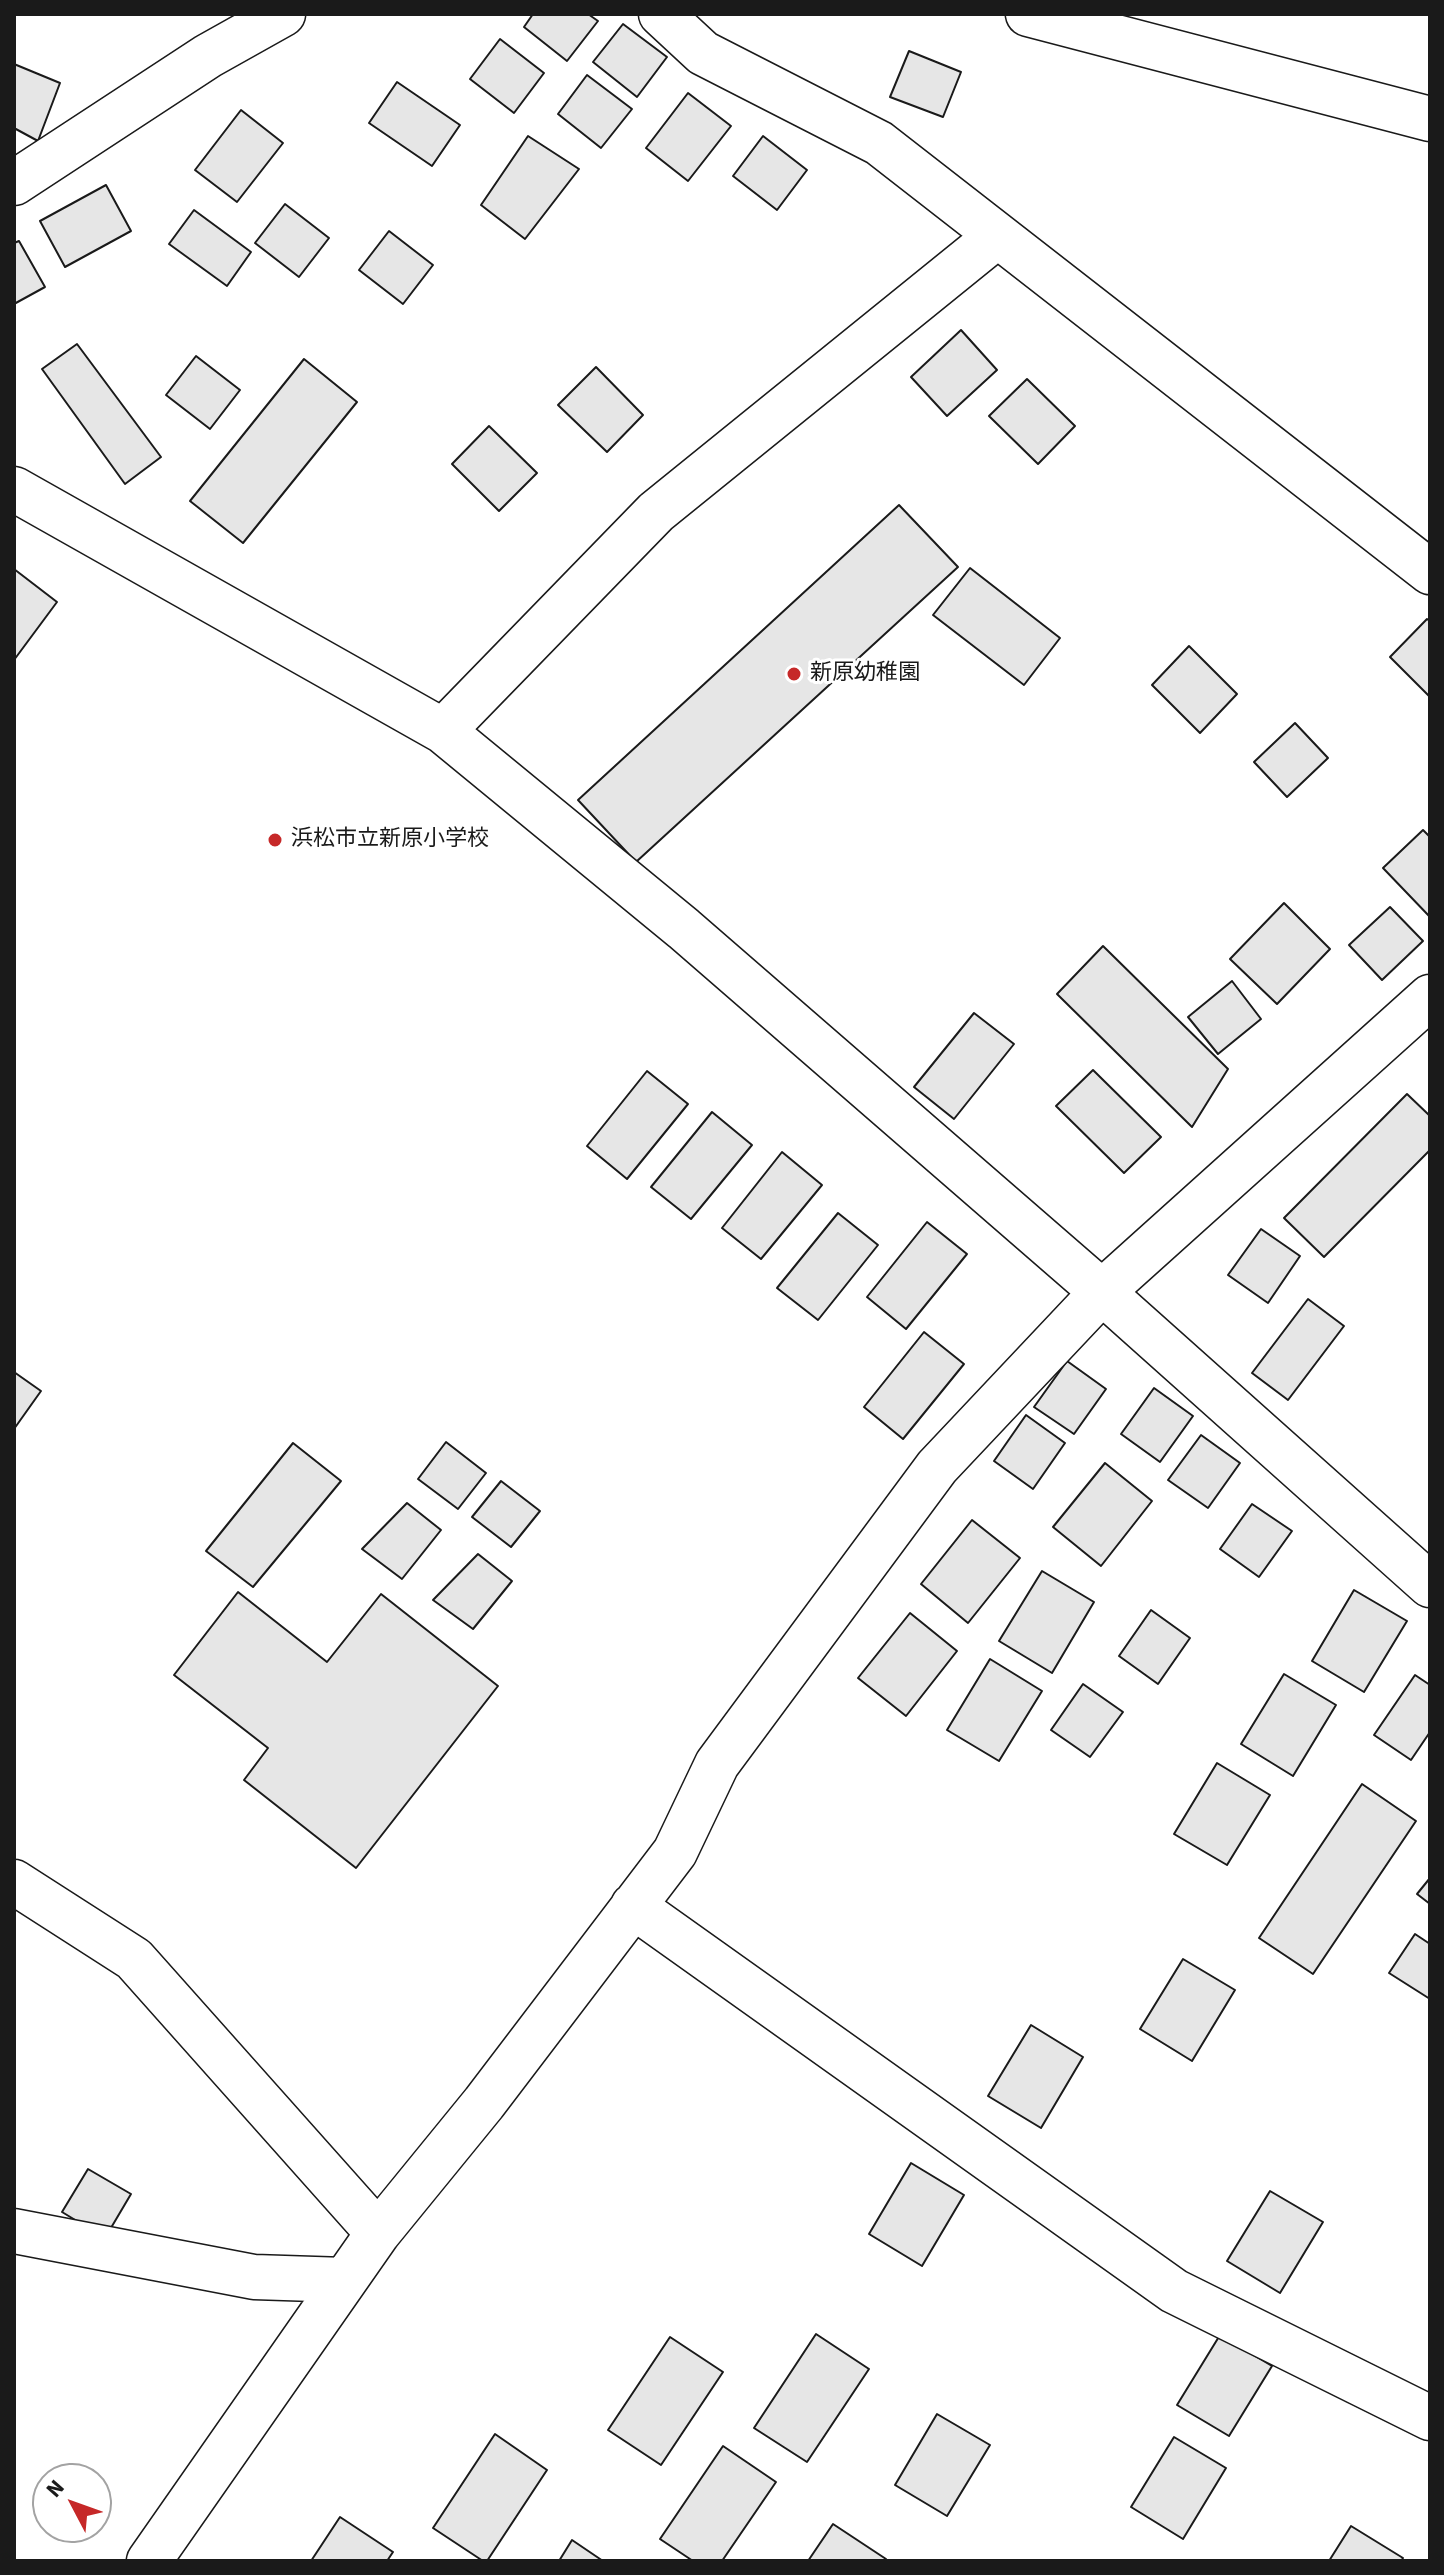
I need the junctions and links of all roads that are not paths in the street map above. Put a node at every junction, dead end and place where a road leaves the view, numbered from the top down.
1 (283, 14) edge
2 (661, 14) edge
3 (1028, 14) edge
4 (1430, 119) edge
5 (14, 183) edge
6 (997, 236) junction
7 (14, 489) edge
8 (1430, 572) edge
9 (443, 731) junction
10 (1424, 1014) edge
11 (1102, 1292) junction
12 (1430, 1585) edge
13 (14, 1882) edge
14 (633, 1906) junction
15 (14, 2231) edge
16 (378, 2233) junction
17 (345, 2280) junction
18 (1430, 2418) edge
19 (149, 2561) edge

1 - 5 street
2 - 6 street
3 - 4 street
6 - 8 street
6 - 9 street
7 - 9 street
9 - 11 street
10 - 11 street
11 - 12 street
11 - 14 street
13 - 16 street
14 - 16 street
14 - 18 street
15 - 17 street
16 - 17 street
17 - 19 street

